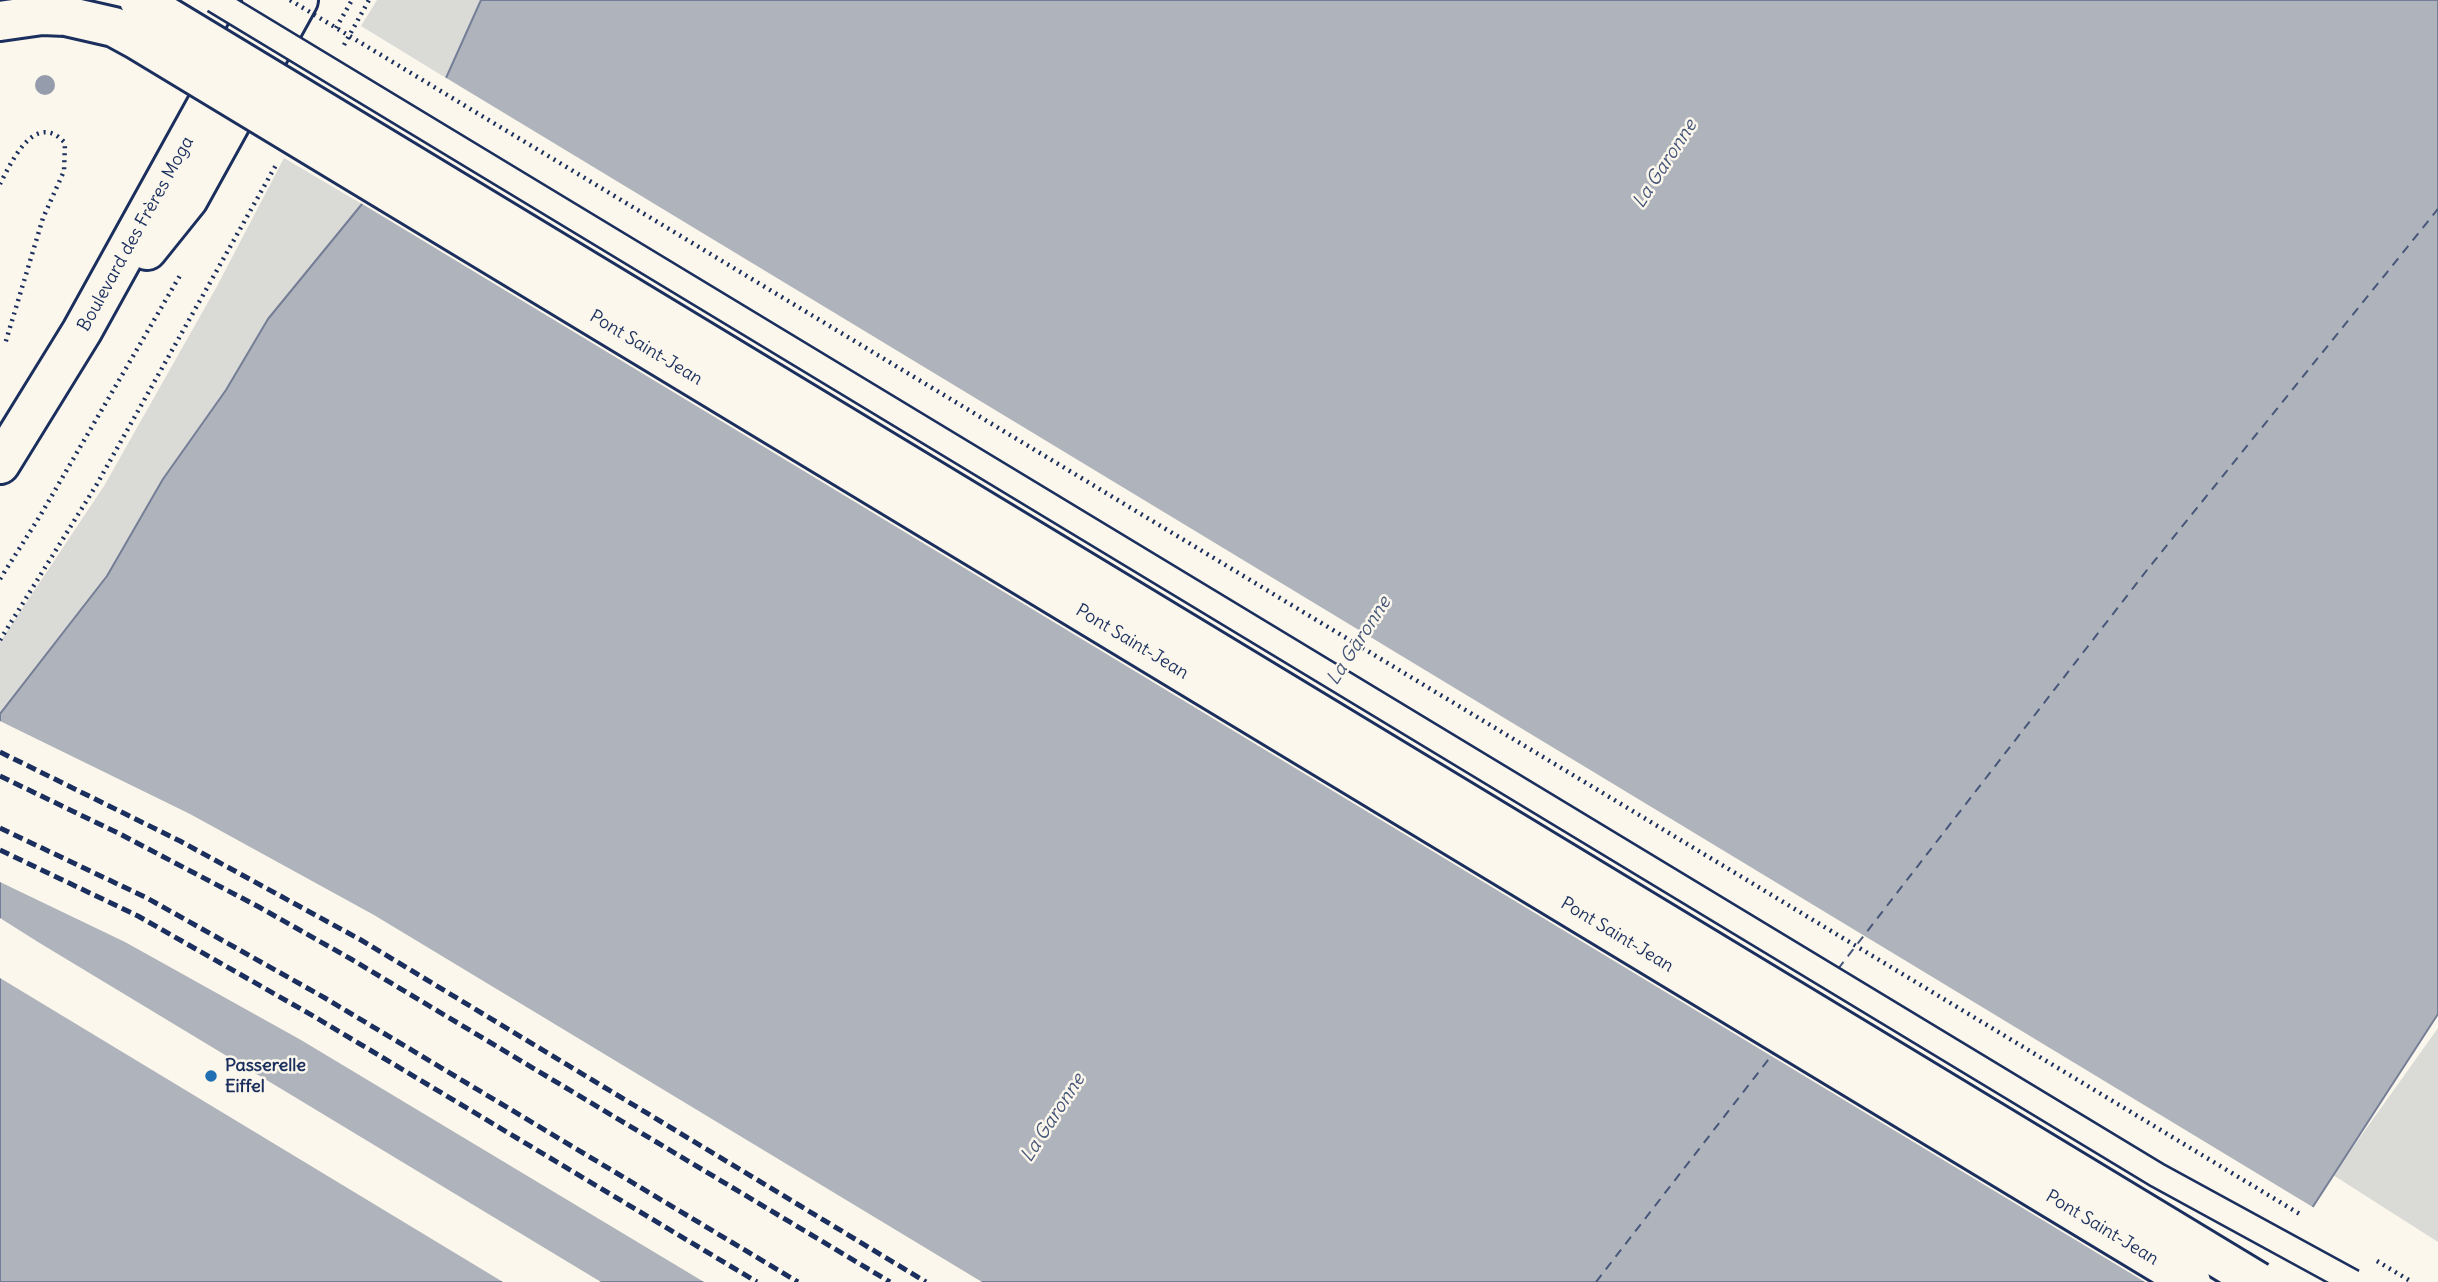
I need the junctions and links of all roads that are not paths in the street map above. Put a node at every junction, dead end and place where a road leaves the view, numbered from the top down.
1 (139, 0) edge
2 (214, 0) edge
3 (265, 0) edge
4 (298, 0) edge
5 (0, 21) edge
6 (82, 331) junction
7 (0, 464) edge
8 (2191, 1282) edge
9 (2258, 1282) edge
10 (2353, 1282) edge

1 - 9 main road, Pont Saint-Jean, bridge
2 - 10 lane, bridge
3 - 6 main road, Boulevard des Frères Moga
4 - 6 main road
5 - 8 main road, Pont Saint-Jean, bridge
6 - 7 main road, Boulevard des Frères Moga

